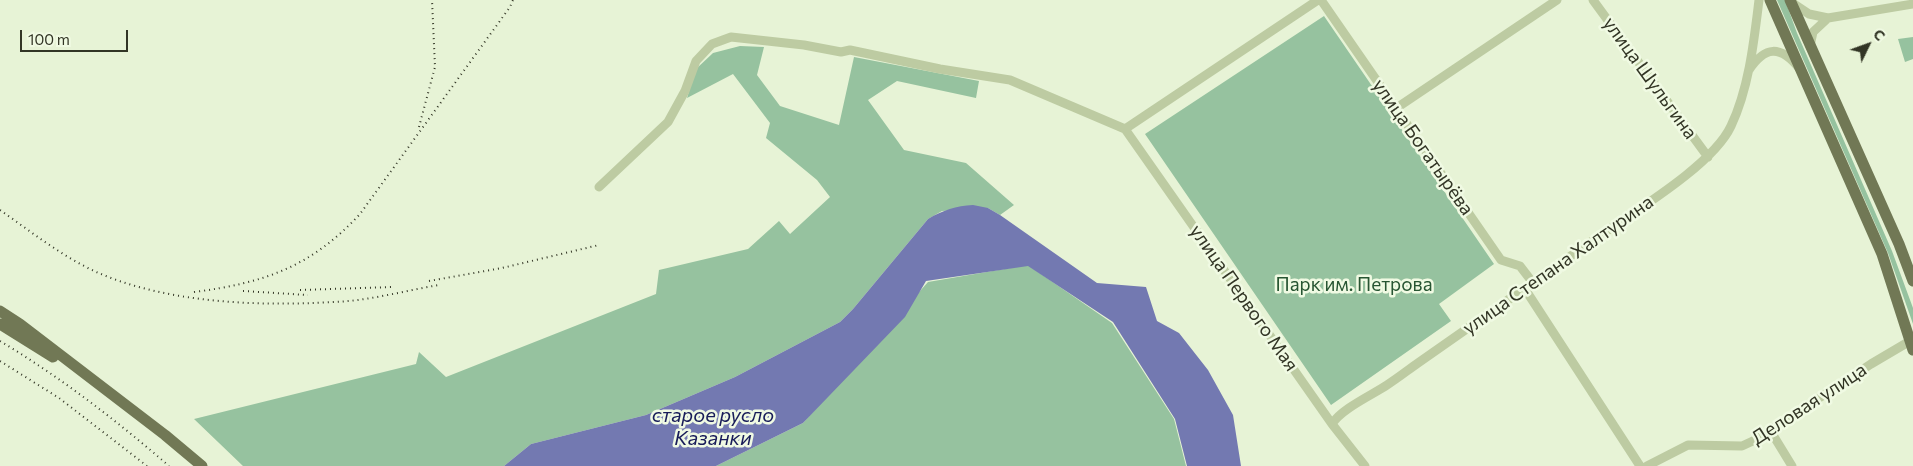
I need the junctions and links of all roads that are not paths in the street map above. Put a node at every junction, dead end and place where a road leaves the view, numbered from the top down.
1 (1320, 0) edge
2 (1557, 0) edge
3 (1593, 0) edge
4 (1759, 0) edge
5 (1770, 0) edge
6 (1790, 1) edge
7 (1913, 4) edge
8 (1828, 18) junction
9 (1810, 47) junction
10 (1803, 74) junction
11 (1746, 75) junction
12 (1395, 108) junction
13 (1125, 129) junction
14 (1708, 157) junction
15 (599, 187) dead end
16 (1913, 281) edge
17 (1529, 286) junction
18 (0, 311) edge
19 (0, 324) edge
20 (1912, 346) edge
21 (114, 396) junction
22 (1332, 424) junction
23 (1770, 430) junction
24 (202, 466) edge
25 (1365, 466) edge
26 (1640, 466) edge
27 (1647, 466) edge
28 (1792, 466) edge

1 - 12 street, улица Богатырёва
1 - 13 street, улица Богатырёва
2 - 12 street
3 - 14 street, улица Шульгина
4 - 11 street, улица Степана Халтурина
5 - 10 main road
6 - 8 street
6 - 9 main road
7 - 8 street
8 - 9 street
9 - 16 main road
10 - 11 street, улица Степана Халтурина
10 - 20 main road
11 - 14 street, улица Степана Халтурина
12 - 17 street, улица Богатырёва
13 - 15 street
13 - 22 street, улица Первого Мая
14 - 17 street, улица Степана Халтурина
17 - 22 street, улица Степана Халтурина
17 - 26 street, улица Богатырёва
18 - 21 main road
19 - 21 main road
20 - 23 street, Деловая улица
21 - 24 main road
22 - 25 street, улица Первого Мая
23 - 27 street, Деловая улица
23 - 28 street

